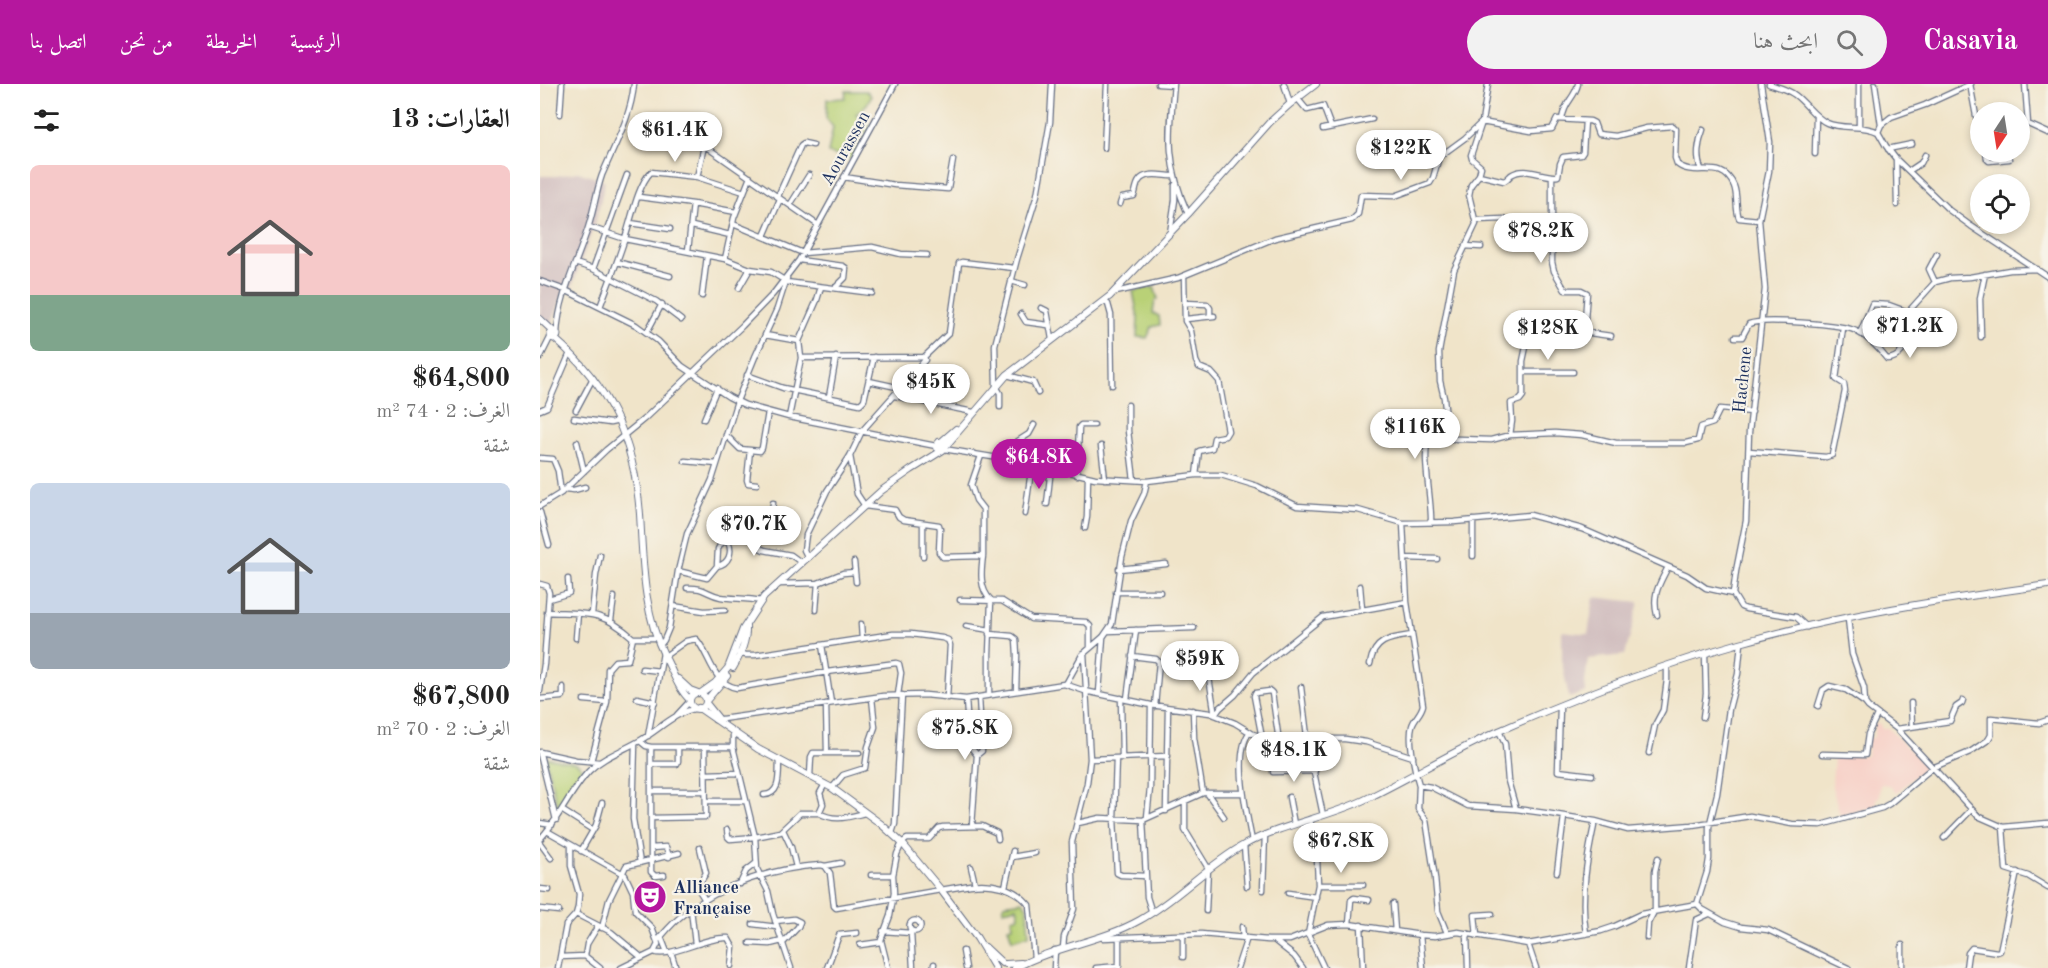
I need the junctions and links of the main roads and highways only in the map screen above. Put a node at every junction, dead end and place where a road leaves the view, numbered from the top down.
1 (1316, 84) edge
2 (541, 320) edge
3 (2048, 585) edge
4 (673, 674) junction
5 (721, 680) junction
6 (700, 693) junction
7 (690, 701) junction
8 (706, 702) junction
9 (698, 708) junction
10 (717, 719) junction
11 (977, 938) junction
12 (1024, 962) junction
13 (1005, 965) edge
14 (995, 968) edge
15 (1015, 968) edge

1 - 5 main road
2 - 4 main road
3 - 12 main road
4 - 6 main road
4 - 7 main road
5 - 6 main road
5 - 8 main road
6 - 7 main road
6 - 8 main road
7 - 9 main road
8 - 9 main road
8 - 10 main road
9 - 10 main road
10 - 11 main road
11 - 13 main road
11 - 14 main road
12 - 13 main road
12 - 15 main road
13 - 14 main road

